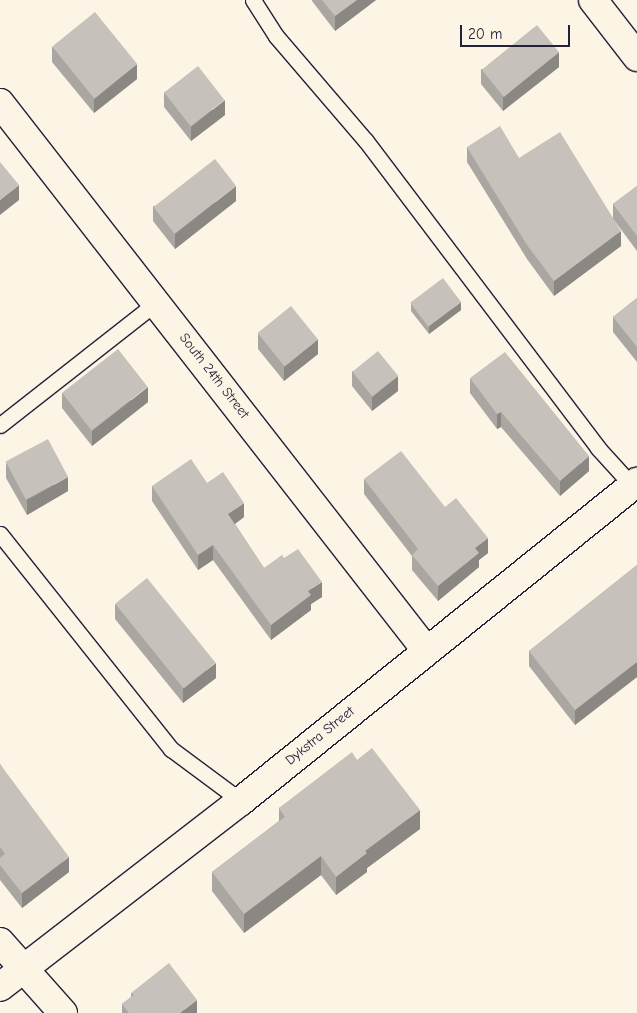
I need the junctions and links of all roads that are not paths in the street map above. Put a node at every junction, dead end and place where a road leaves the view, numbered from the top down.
1 (253, 0) edge
2 (593, 0) edge
3 (637, 57) edge
4 (0, 103) edge
5 (157, 302) junction
6 (0, 425) edge
7 (635, 486) edge
8 (0, 534) edge
9 (426, 650) junction
10 (241, 801) junction
11 (0, 942) edge
12 (24, 969) junction
13 (0, 987) edge
14 (63, 1013) edge

1 - 7 lane
2 - 3 street
4 - 5 street, South 24th Street
5 - 6 lane
5 - 9 street, South 24th Street
7 - 9 street, Dykstra Street
8 - 10 lane
9 - 10 street, Dykstra Street
10 - 12 street, Dykstra Street
11 - 12 street
12 - 13 street, Dykstra Street
12 - 14 street

